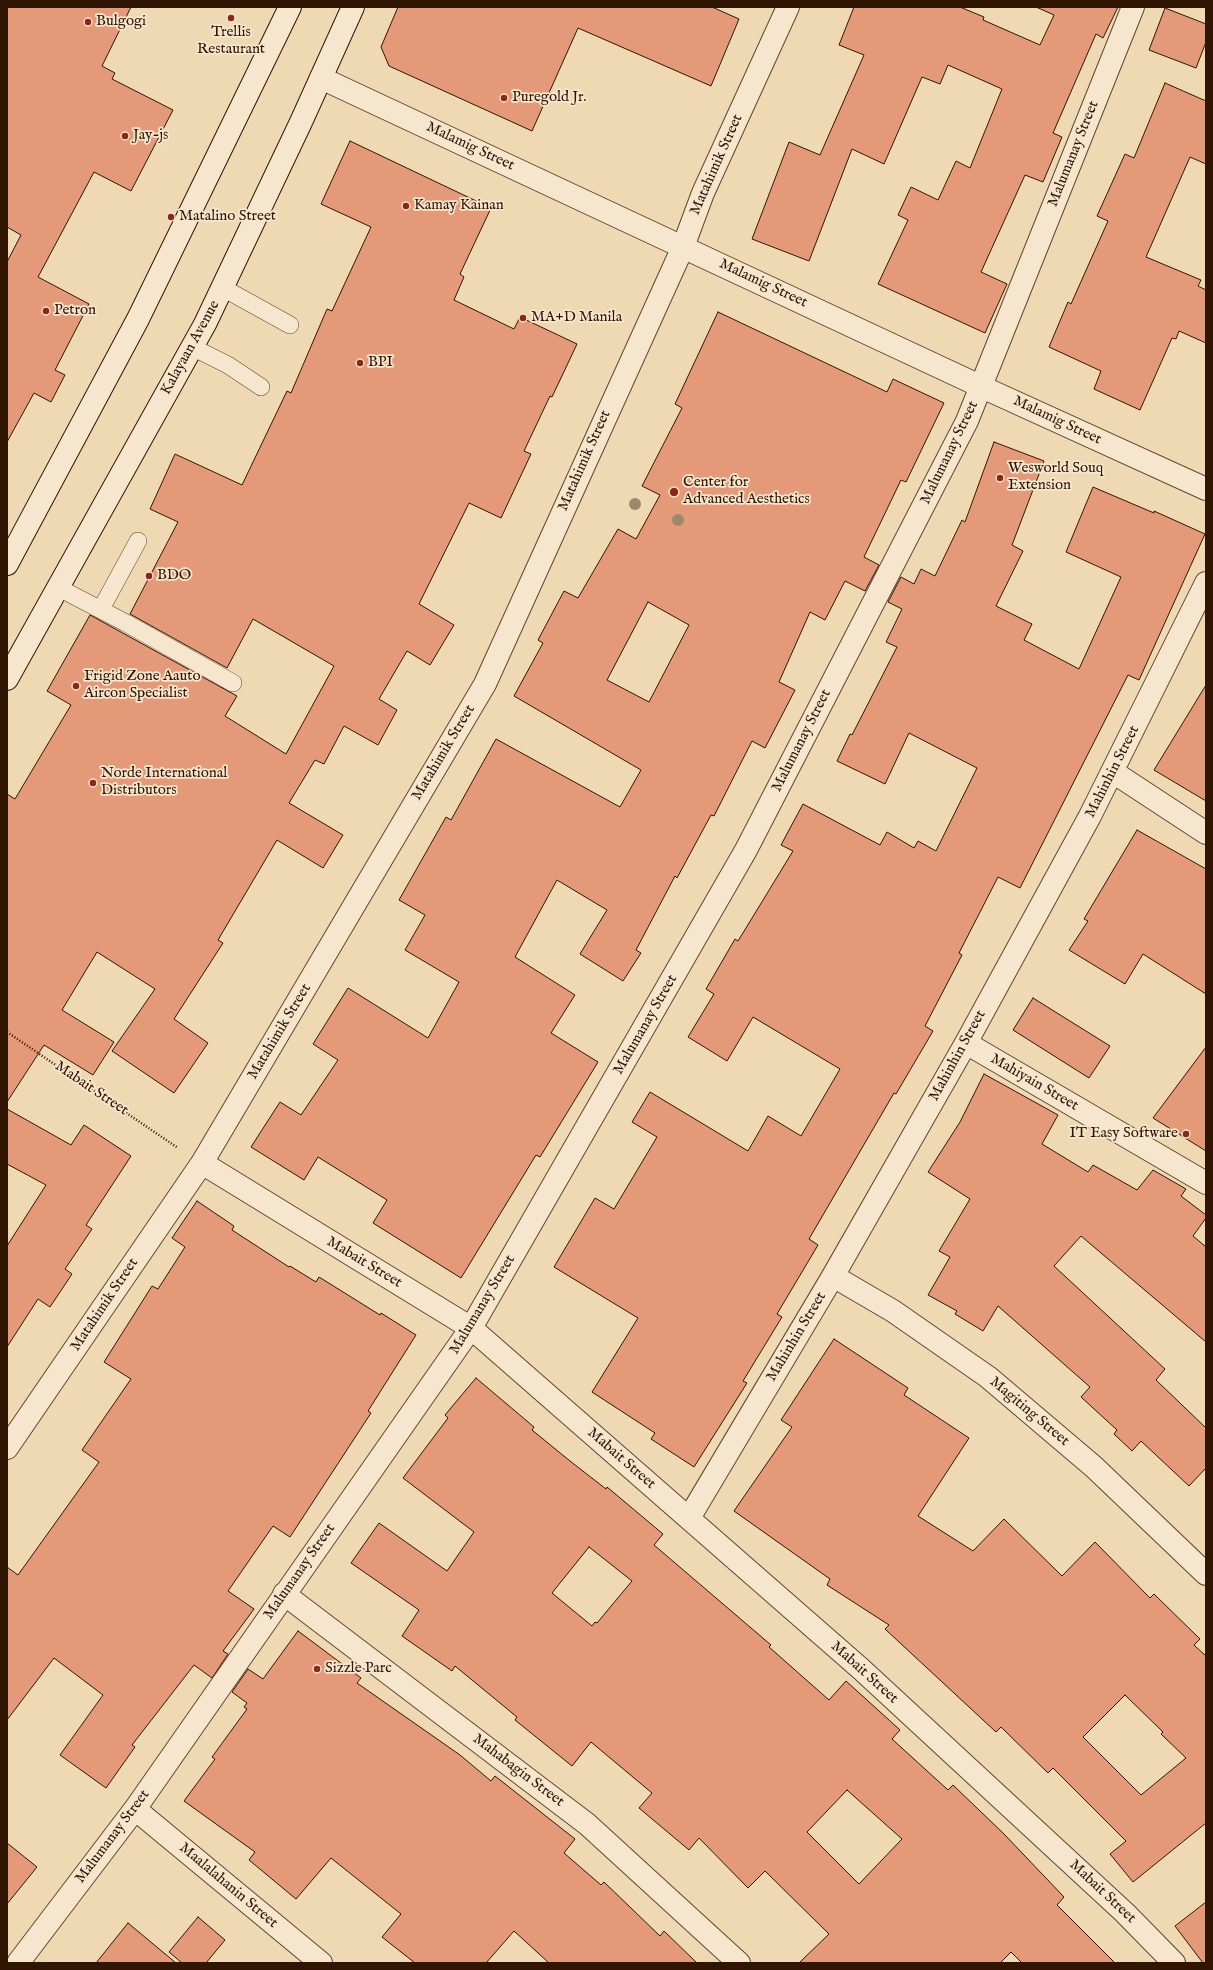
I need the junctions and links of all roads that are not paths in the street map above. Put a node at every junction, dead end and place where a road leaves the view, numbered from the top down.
1 (290, 7) edge
2 (353, 7) edge
3 (788, 7) edge
4 (1133, 7) edge
5 (321, 78) junction
6 (683, 246) junction
7 (223, 288) junction
8 (290, 325) dead end
9 (192, 347) junction
10 (260, 387) dead end
11 (982, 387) junction
12 (1206, 489) edge
13 (138, 542) dead end
14 (7, 564) edge
15 (1206, 583) edge
16 (59, 588) junction
17 (101, 609) junction
18 (7, 679) edge
19 (233, 683) dead end
20 (1113, 772) junction
21 (1206, 833) edge
22 (966, 1043) junction
23 (202, 1163) junction
24 (1206, 1184) edge
25 (833, 1276) junction
26 (471, 1328) junction
27 (7, 1448) edge
28 (689, 1518) junction
29 (1206, 1574) edge
30 (284, 1594) junction
31 (135, 1809) junction
32 (18, 1963) edge
33 (321, 1963) edge
34 (739, 1963) edge
35 (1174, 1963) edge

1 - 14 street
2 - 5 street, Kalayaan Avenue
3 - 6 street, Matahimik Street
4 - 11 street, Malumanay Street
5 - 6 street, Malamig Street
5 - 7 street, Kalayaan Avenue
6 - 11 street, Malamig Street
6 - 23 street, Matahimik Street
7 - 8 lane
7 - 9 street, Kalayaan Avenue
9 - 10 lane
9 - 16 street, Kalayaan Avenue
11 - 12 street, Malamig Street
11 - 26 street, Malumanay Street
13 - 17 lane
15 - 20 street, Mahinhin Street
16 - 17 lane
16 - 18 street, Kalayaan Avenue
17 - 19 lane
20 - 21 street
20 - 22 street, Mahinhin Street
22 - 24 street, Mahiyain Street
22 - 25 street, Mahinhin Street
23 - 26 street, Mabait Street
23 - 27 street, Matahimik Street
25 - 28 street, Mahinhin Street
25 - 29 street, Magiting Street
26 - 28 street, Mabait Street
26 - 30 street, Malumanay Street
28 - 35 street, Mabait Street
30 - 31 street, Malumanay Street
30 - 34 street, Mahabagin Street
31 - 32 street, Malumanay Street
31 - 33 street, Maalalahanin Street

